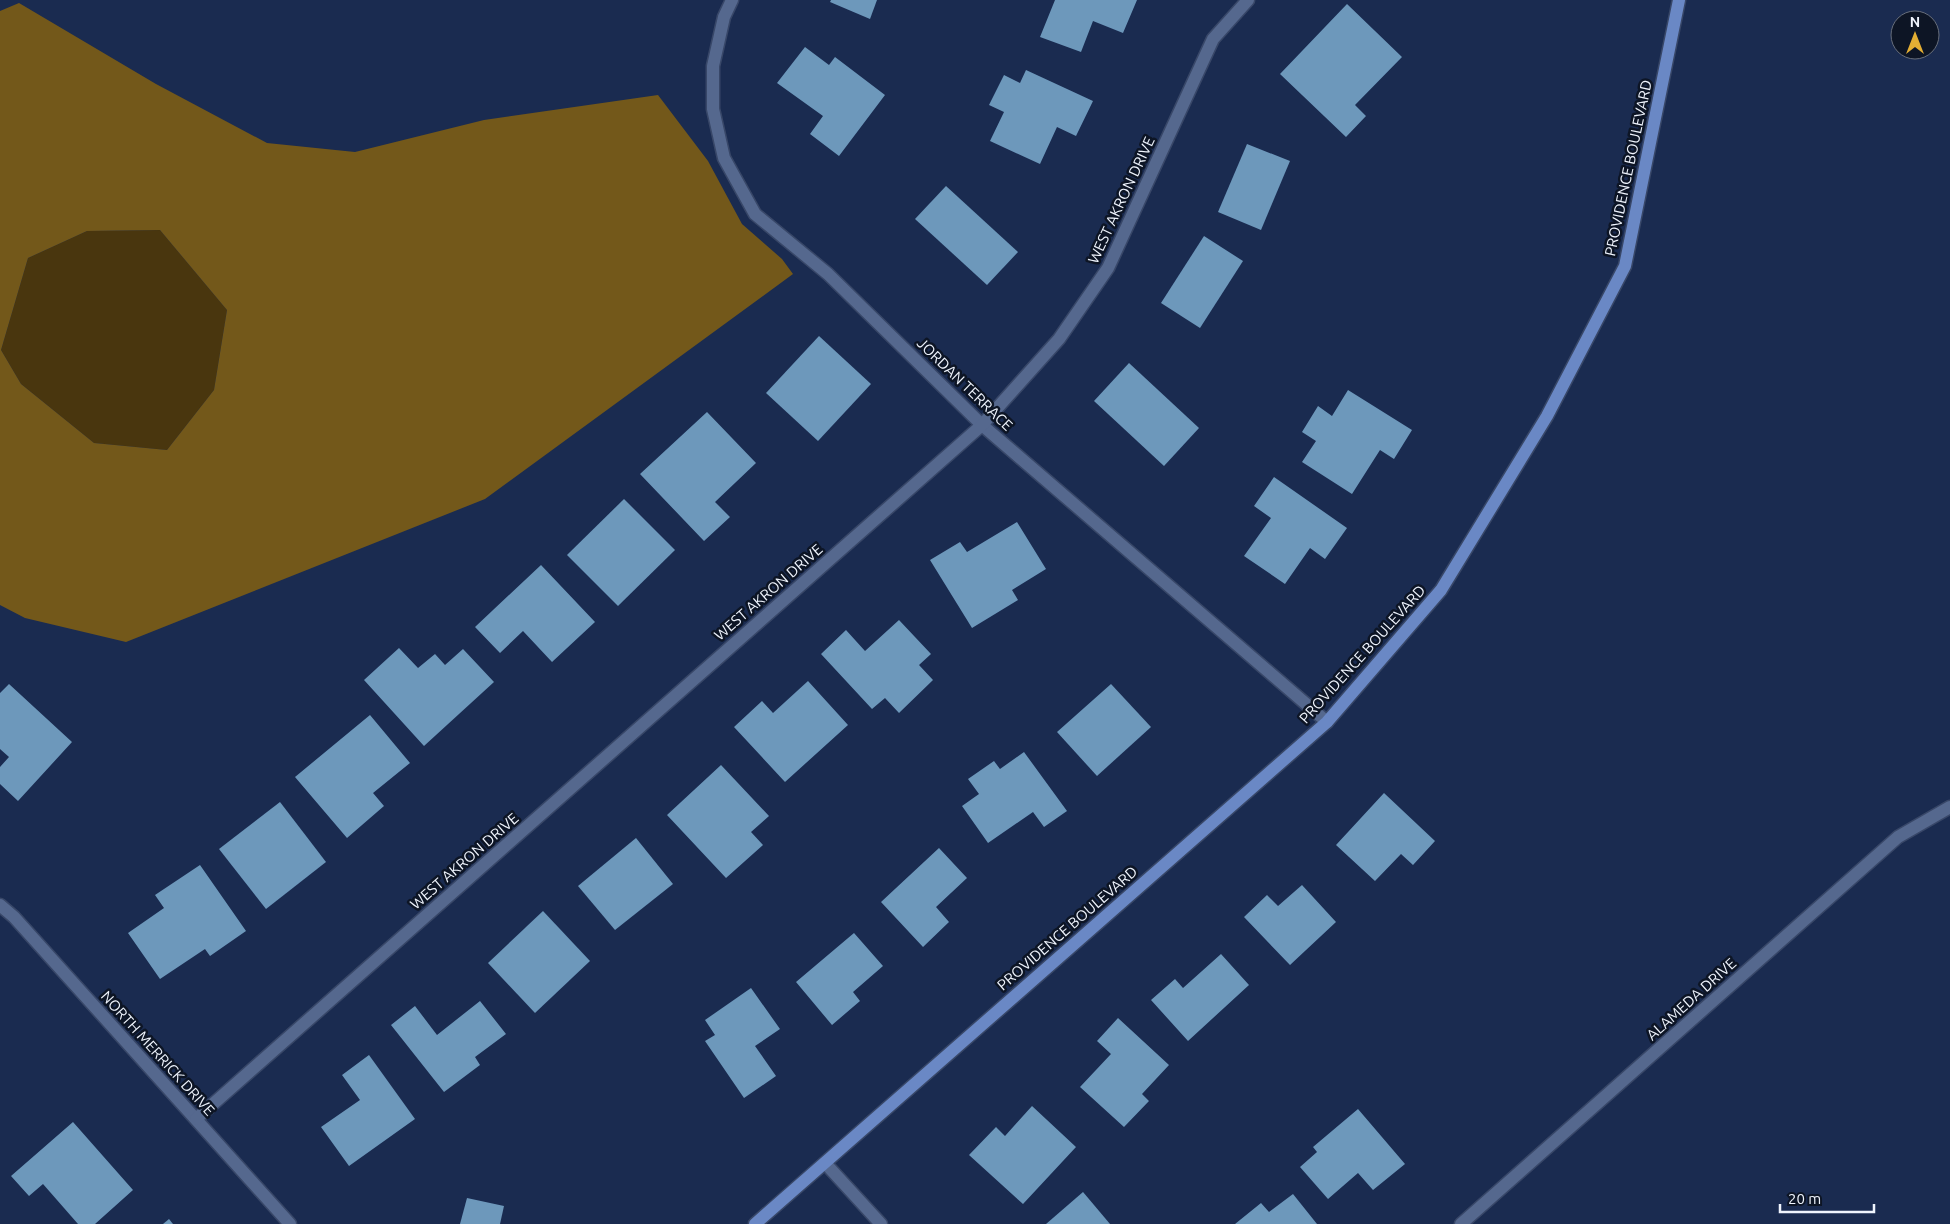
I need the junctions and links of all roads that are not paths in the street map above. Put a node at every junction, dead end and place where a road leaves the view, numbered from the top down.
1 (732, 0) edge
2 (1248, 0) edge
3 (1679, 0) edge
4 (982, 425) junction
5 (1327, 722) junction
6 (1950, 807) edge
7 (0, 905) edge
8 (196, 1119) junction
9 (825, 1163) junction
10 (290, 1224) edge
11 (755, 1224) edge
12 (881, 1224) edge
13 (1461, 1224) edge

1 - 4 street, JORDAN TERRACE
2 - 4 street, WEST AKRON DRIVE
3 - 5 main road, PROVIDENCE BOULEVARD
4 - 5 street, JORDAN TERRACE
4 - 8 street, WEST AKRON DRIVE
5 - 9 main road, PROVIDENCE BOULEVARD
6 - 13 street, ALAMEDA DRIVE
7 - 8 street, NORTH MERRICK DRIVE
8 - 10 street, NORTH MERRICK DRIVE
9 - 11 main road, PROVIDENCE BOULEVARD
9 - 12 street

